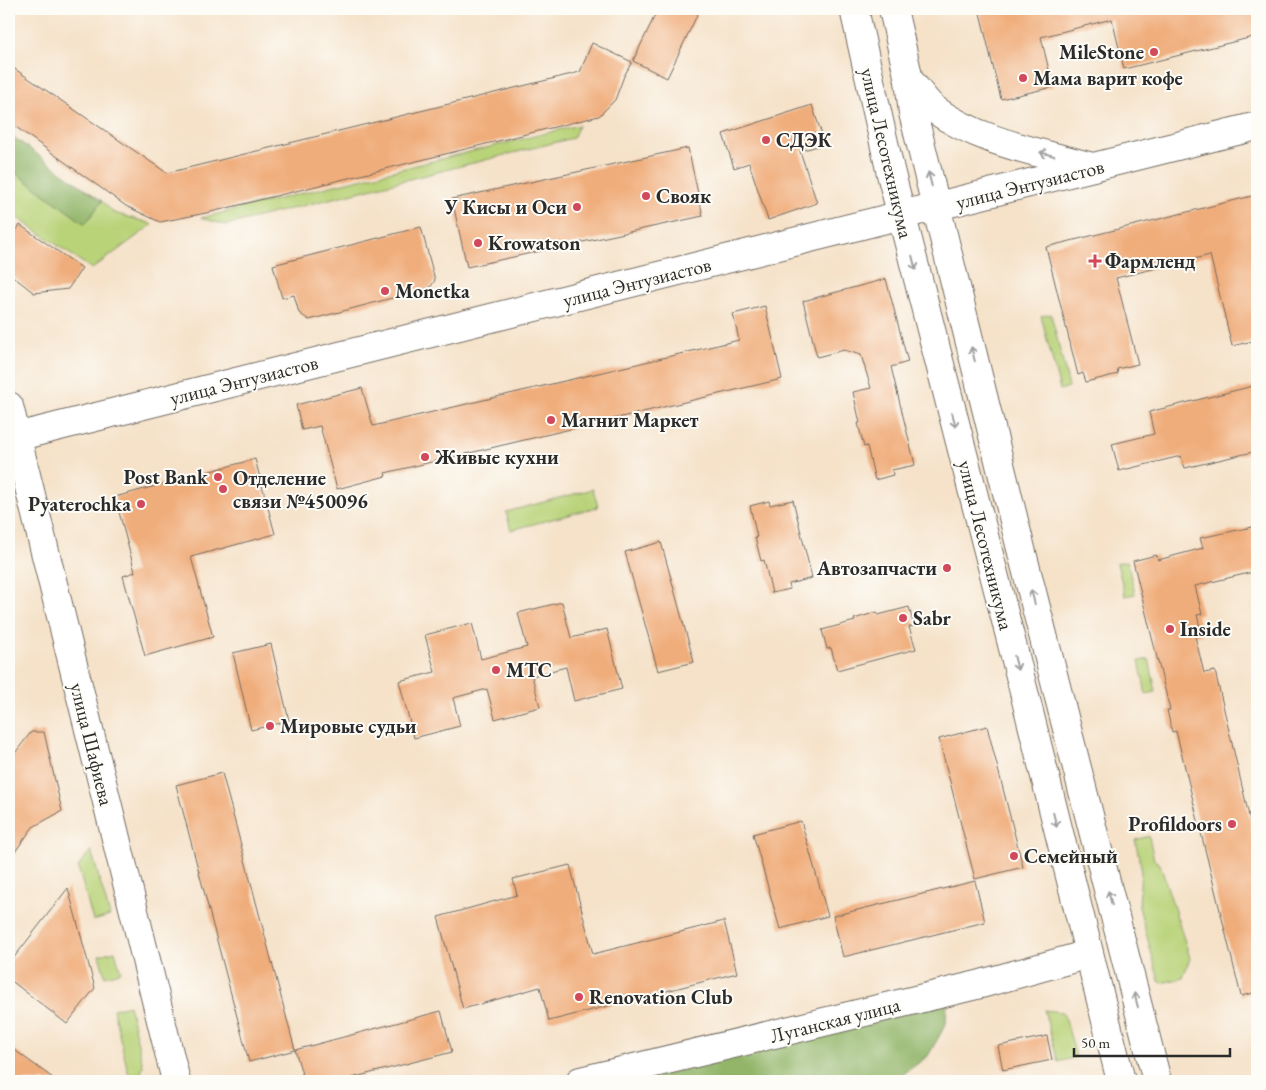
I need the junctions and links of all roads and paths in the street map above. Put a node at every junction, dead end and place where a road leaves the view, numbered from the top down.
1 (854, 9) edge
2 (893, 9) edge
3 (910, 80) junction
4 (1257, 126) edge
5 (1094, 167) junction
6 (936, 207) junction
7 (902, 216) junction
8 (9, 406) edge
9 (16, 437) junction
10 (1089, 954) junction
11 (176, 1081) edge
12 (580, 1081) edge
13 (1121, 1081) edge
14 (1157, 1081) edge

1 - 7 main road, улица Лесотехникума
2 - 3 main road, улица Лесотехникума
5 -> 3 main road
6 -> 3 main road, улица Лесотехникума
4 - 5 main road, улица Энтузиастов
5 - 6 main road, улица Энтузиастов
6 - 7 main road, улица Энтузиастов
14 -> 6 main road, улица Лесотехникума
7 - 9 main road, улица Энтузиастов
7 -> 10 main road, улица Лесотехникума
8 - 9 main road, улица Шафиева
9 - 11 main road, улица Шафиева
10 - 12 main road, Луганская улица
10 - 13 main road, улица Лесотехникума

